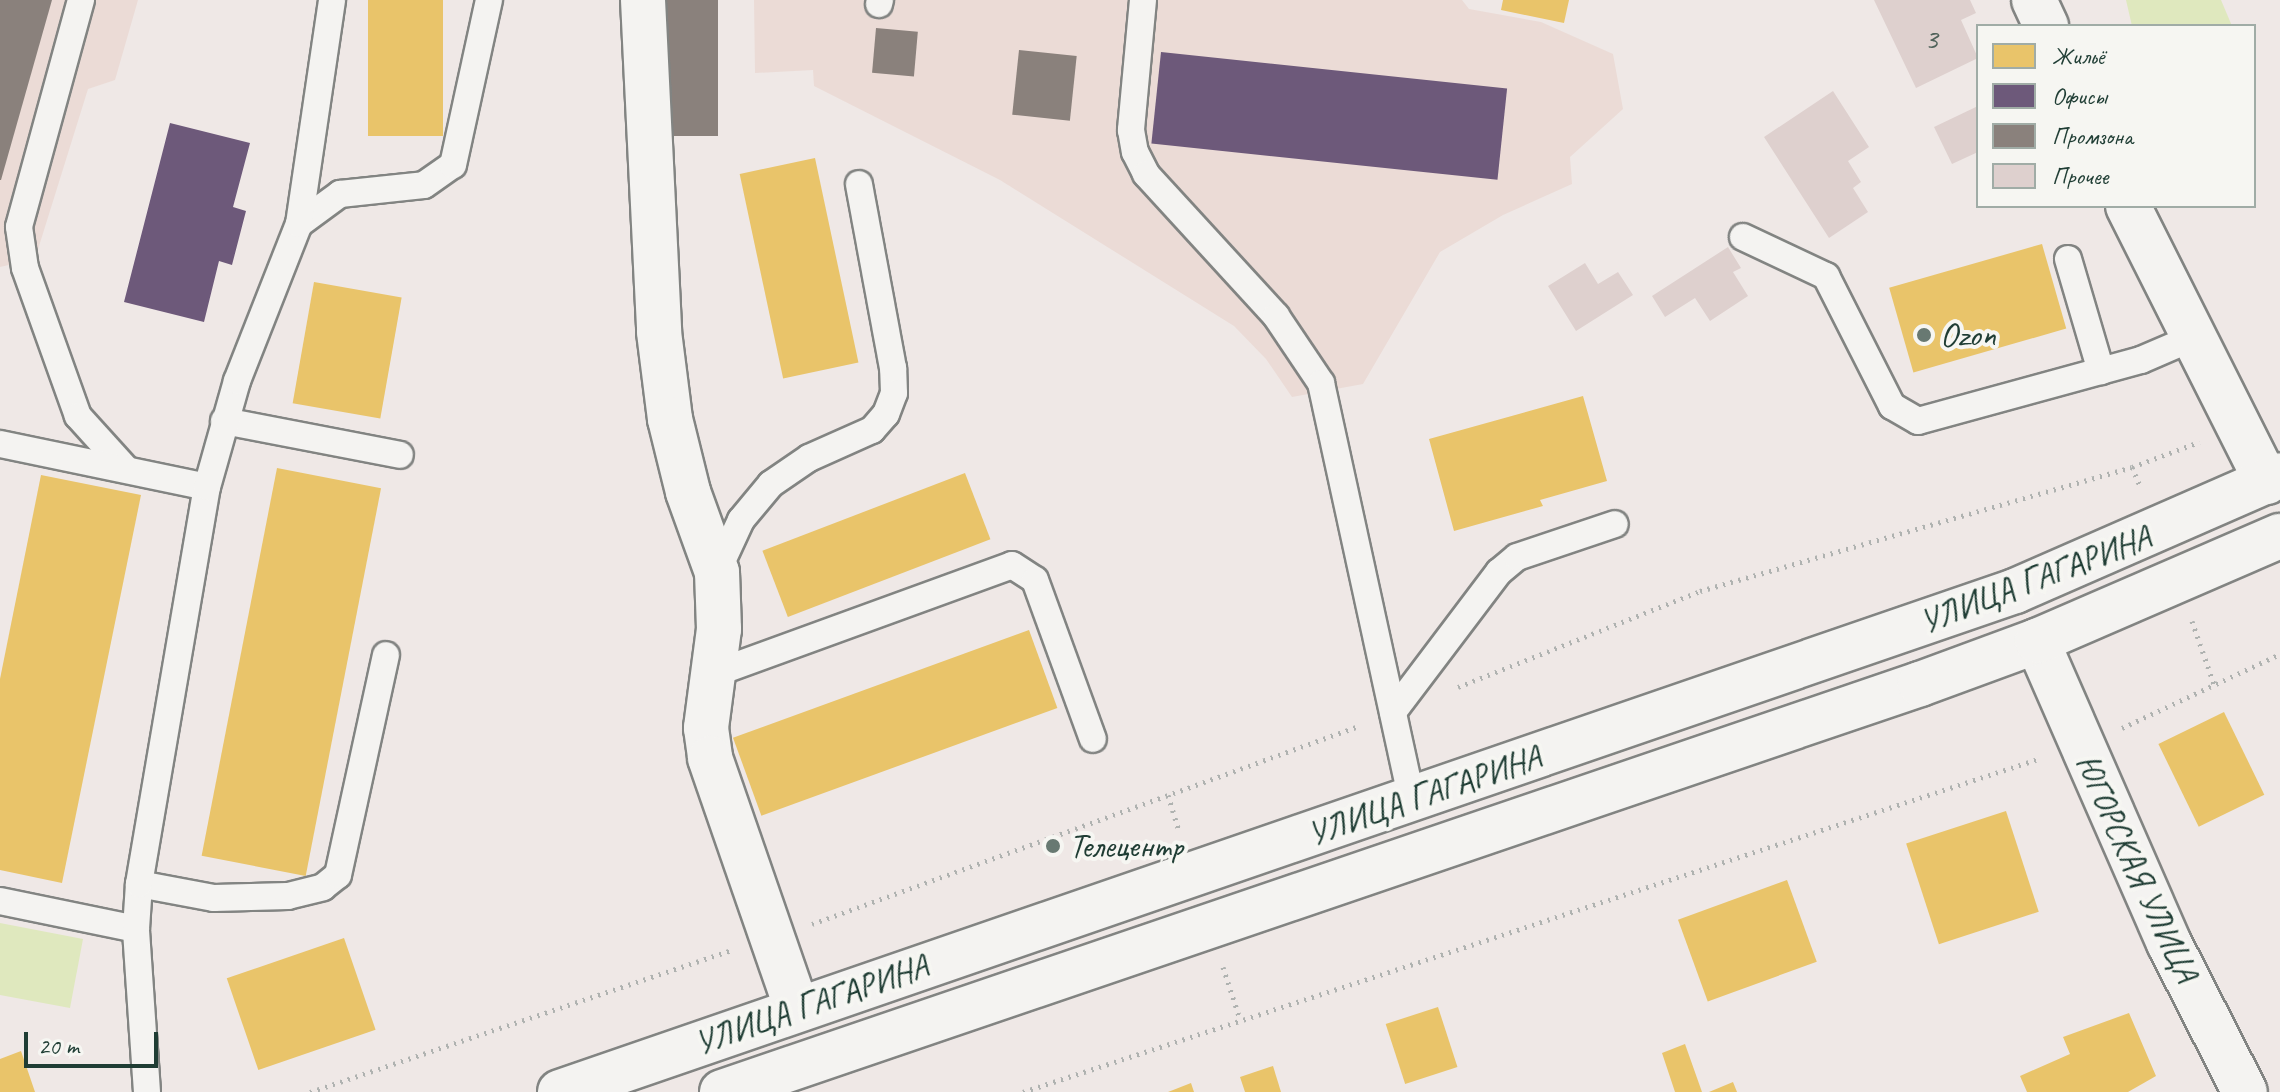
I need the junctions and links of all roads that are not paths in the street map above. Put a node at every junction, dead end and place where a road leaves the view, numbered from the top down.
1 (81, 0) edge
2 (332, 0) edge
3 (489, 0) edge
4 (643, 0) edge
5 (1143, 0) edge
6 (2034, 0) edge
7 (2045, 24) edge
8 (859, 184) dead end
9 (2129, 208) edge
10 (299, 224) junction
11 (1743, 237) dead end
12 (2068, 259) dead end
13 (12, 264) edge
14 (2192, 338) junction
15 (2101, 371) junction
16 (224, 421) junction
17 (0, 444) edge
18 (400, 455) dead end
19 (125, 468) junction
20 (207, 487) junction
21 (2276, 489) edge
22 (1615, 524) dead end
23 (2280, 536) edge
24 (717, 572) junction
25 (2015, 591) junction
26 (2037, 641) junction
27 (386, 655) dead end
28 (713, 674) junction
29 (1393, 712) junction
30 (1093, 739) dead end
31 (1412, 800) junction
32 (139, 884) junction
33 (0, 901) edge
34 (136, 929) junction
35 (797, 1009) junction
36 (814, 1060) junction
37 (147, 1092) edge
38 (560, 1092) edge
39 (722, 1092) edge
40 (2245, 1092) edge

1 - 13 lane
2 - 10 lane
3 - 10 lane
4 - 24 main road
5 - 29 lane
6 - 7 main road
8 - 24 lane
9 - 14 main road
10 - 16 lane
11 - 15 lane
12 - 15 lane
13 - 19 lane
14 - 15 lane
14 - 21 main road
16 - 18 lane
16 - 20 lane
17 - 19 lane
19 - 20 lane
20 - 32 lane
21 - 25 main road, УЛИЦА ГАГАРИНА
22 - 29 lane
23 - 26 main road, УЛИЦА ГАГАРИНА
24 - 28 main road
25 - 26 main road, ЮГОРСКАЯ УЛИЦА
25 - 31 main road, УЛИЦА ГАГАРИНА
26 - 36 main road, УЛИЦА ГАГАРИНА
26 - 40 main road, ЮГОРСКАЯ УЛИЦА
27 - 32 lane
28 - 30 lane
28 - 35 main road
29 - 31 lane
31 - 35 main road, УЛИЦА ГАГАРИНА
32 - 34 lane
33 - 34 lane
34 - 37 lane
35 - 36 main road
35 - 38 main road, УЛИЦА ГАГАРИНА
36 - 39 main road, УЛИЦА ГАГАРИНА

